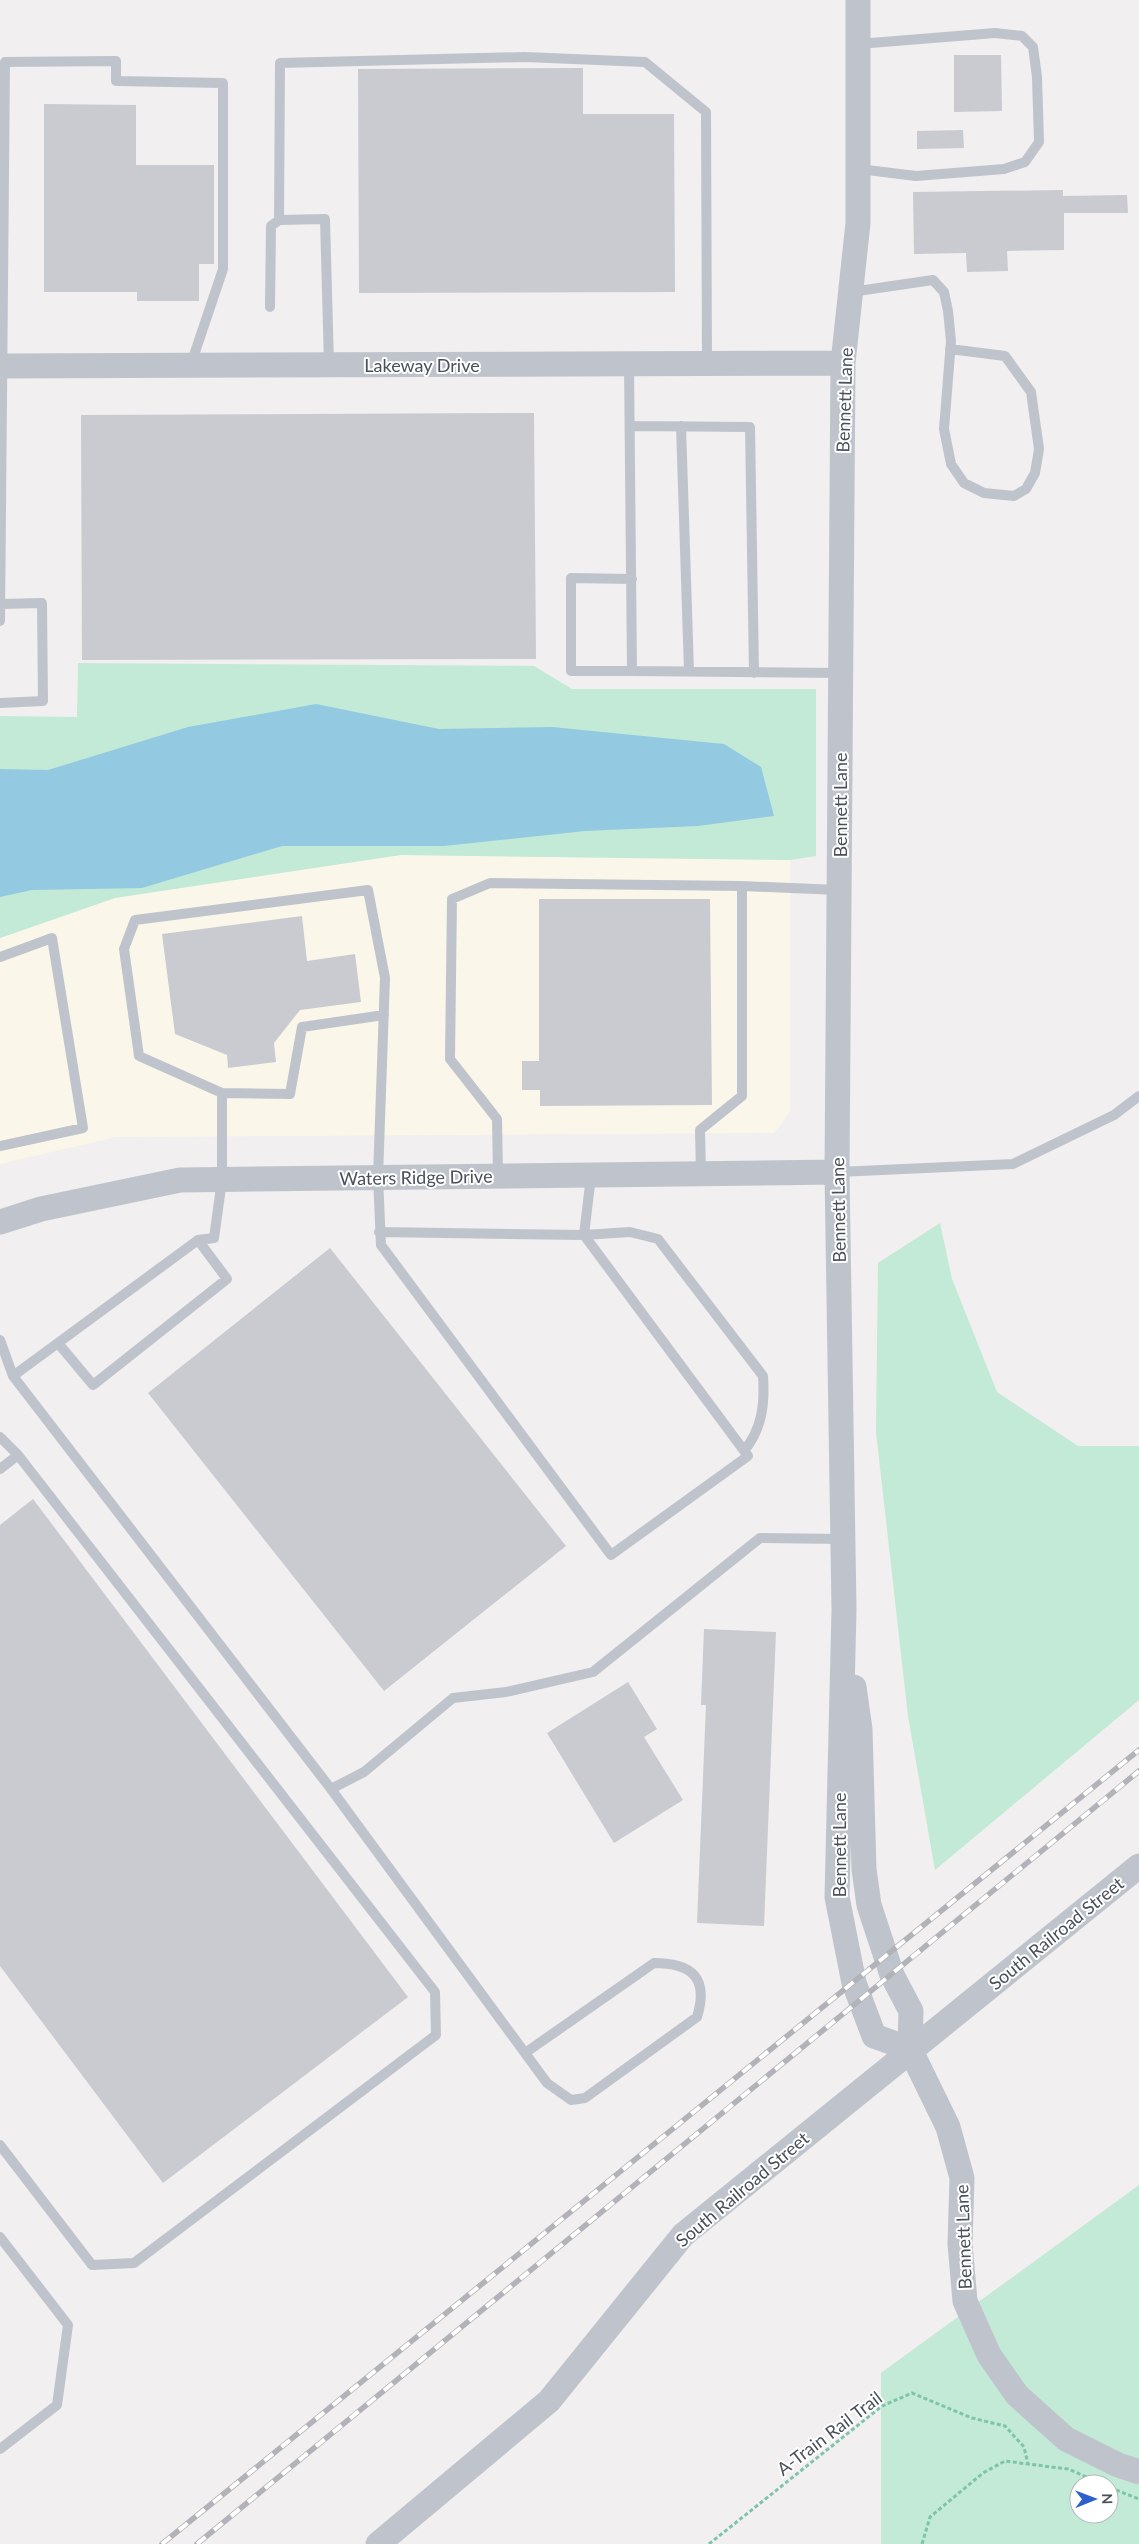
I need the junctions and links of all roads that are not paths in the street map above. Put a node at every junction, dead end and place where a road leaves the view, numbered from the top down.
1 (858, 0) edge
2 (858, 44) junction
3 (858, 169) junction
4 (279, 220) junction
5 (850, 292) junction
6 (270, 308) dead end
7 (950, 349) junction
8 (843, 363) junction
9 (629, 364) junction
10 (707, 364) junction
11 (191, 365) junction
12 (329, 365) junction
13 (2, 366) edge
14 (630, 426) junction
15 (681, 426) junction
16 (632, 580) junction
17 (0, 604) edge
18 (0, 620) edge
19 (632, 671) junction
20 (689, 671) junction
21 (754, 673) junction
22 (841, 673) junction
23 (0, 703) edge
24 (742, 886) junction
25 (839, 890) junction
26 (0, 957) edge
27 (384, 1015) junction
28 (222, 1093) junction
29 (1139, 1096) edge
30 (0, 1146) edge
31 (837, 1172) junction
32 (701, 1174) junction
33 (591, 1175) junction
34 (498, 1176) junction
35 (378, 1177) junction
36 (222, 1180) junction
37 (0, 1222) edge
38 (379, 1232) junction
39 (584, 1235) junction
40 (198, 1240) junction
41 (0, 1340) edge
42 (58, 1343) junction
43 (13, 1376) junction
44 (0, 1437) edge
45 (744, 1451) junction
46 (18, 1455) junction
47 (0, 1469) edge
48 (842, 1539) junction
49 (844, 1610) junction
50 (331, 1789) junction
51 (1139, 1866) edge
52 (910, 2049) junction
53 (525, 2053) junction
54 (0, 2145) edge
55 (0, 2237) edge
56 (0, 2449) edge
57 (1139, 2472) edge
58 (378, 2544) edge

1 - 2 street, Bennett Lane
2 - 3 street, Bennett Lane
2 - 3 lane
3 - 5 street, Bennett Lane
4 - 6 lane
4 - 10 lane
4 - 12 lane
5 - 7 lane
5 - 8 street, Bennett Lane
7 - 7 lane
8 - 10 street, Lakeway Drive
8 - 22 street, Bennett Lane
9 - 10 street, Lakeway Drive
9 - 12 street, Lakeway Drive
9 - 14 lane
11 - 12 street, Lakeway Drive
11 - 13 street, Lakeway Drive
11 - 13 lane
13 - 17 lane
14 - 15 lane
14 - 16 lane
15 - 20 lane
15 - 21 lane
16 - 19 lane
16 - 19 lane
17 - 18 lane
17 - 23 lane
19 - 20 lane
20 - 21 lane
21 - 22 lane
22 - 25 street, Bennett Lane
24 - 25 lane
24 - 32 lane
24 - 34 lane
25 - 31 street, Bennett Lane
26 - 30 lane
27 - 28 lane
27 - 28 lane
27 - 35 lane
28 - 36 lane
29 - 31 lane
31 - 32 street, Waters Ridge Drive
31 - 48 street, Bennett Lane
32 - 33 street, Waters Ridge Drive
33 - 34 street, Waters Ridge Drive
33 - 39 lane
34 - 35 street, Waters Ridge Drive
35 - 36 street, Waters Ridge Drive
35 - 38 lane
36 - 37 street, Waters Ridge Drive
36 - 40 lane
38 - 39 lane
38 - 45 lane
39 - 45 lane
39 - 45 lane
40 - 42 lane
40 - 42 lane
41 - 43 lane
42 - 43 lane
43 - 50 lane
44 - 46 lane
46 - 47 lane
46 - 54 lane
48 - 49 street, Bennett Lane
48 - 50 lane
49 - 52 street, Bennett Lane
49 - 52 street, Bennett Lane
50 - 53 lane
51 - 52 street, South Railroad Street
52 - 57 street, Bennett Lane
52 - 58 street, South Railroad Street
53 - 53 lane
55 - 56 lane

